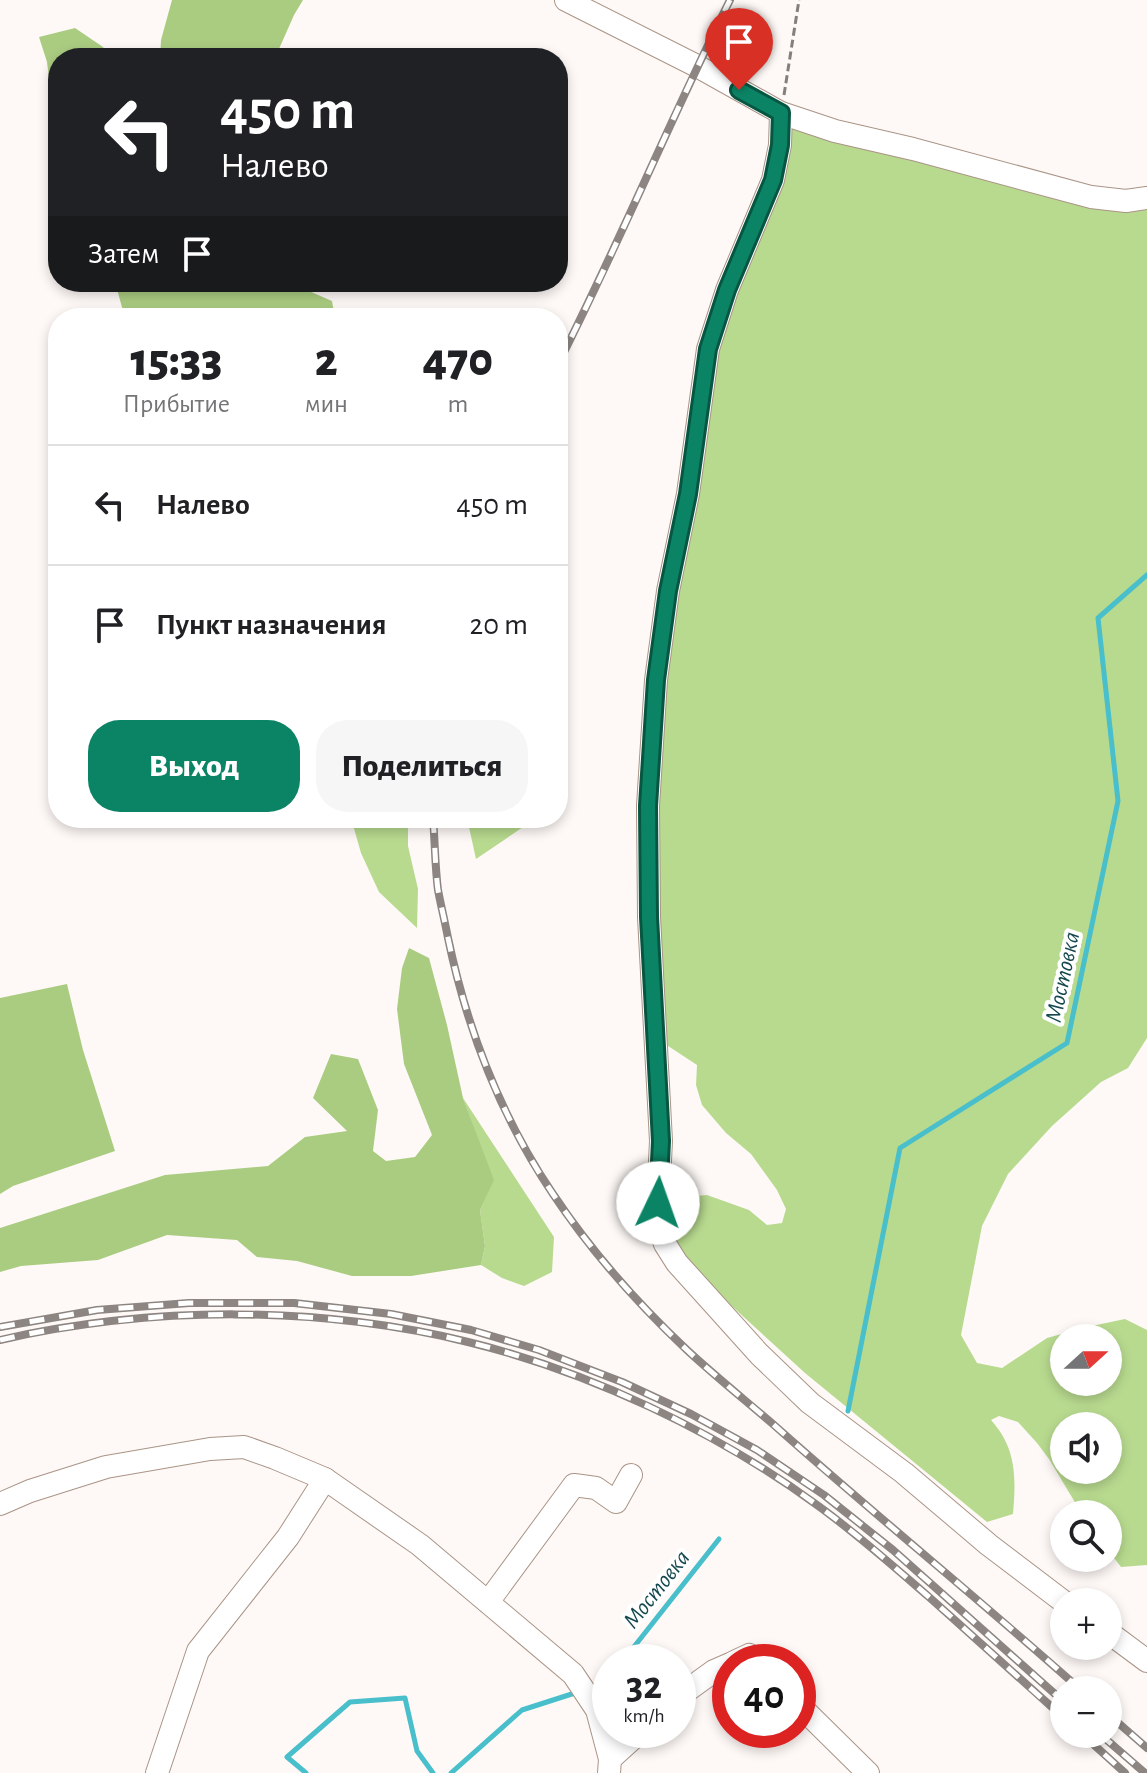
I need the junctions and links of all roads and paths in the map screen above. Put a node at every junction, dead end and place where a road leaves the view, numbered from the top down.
1 (566, 0) edge
2 (799, 0) edge
3 (781, 113) junction
4 (1147, 198) edge
5 (631, 1475) dead end
6 (325, 1479) junction
7 (0, 1504) edge
8 (1050, 1591) edge
9 (488, 1602) junction
10 (1122, 1642) edge
11 (1147, 1661) edge
12 (816, 1722) edge
13 (626, 1748) edge
14 (610, 1766) edge
15 (157, 1773) edge
16 (868, 1773) edge

1 - 3 street
2 - 3 path
3 - 4 street
3 - 8 street
5 - 9 street
6 - 7 street
6 - 9 street
6 - 15 street
9 - 14 street
10 - 11 street
12 - 16 street
13 - 14 street

